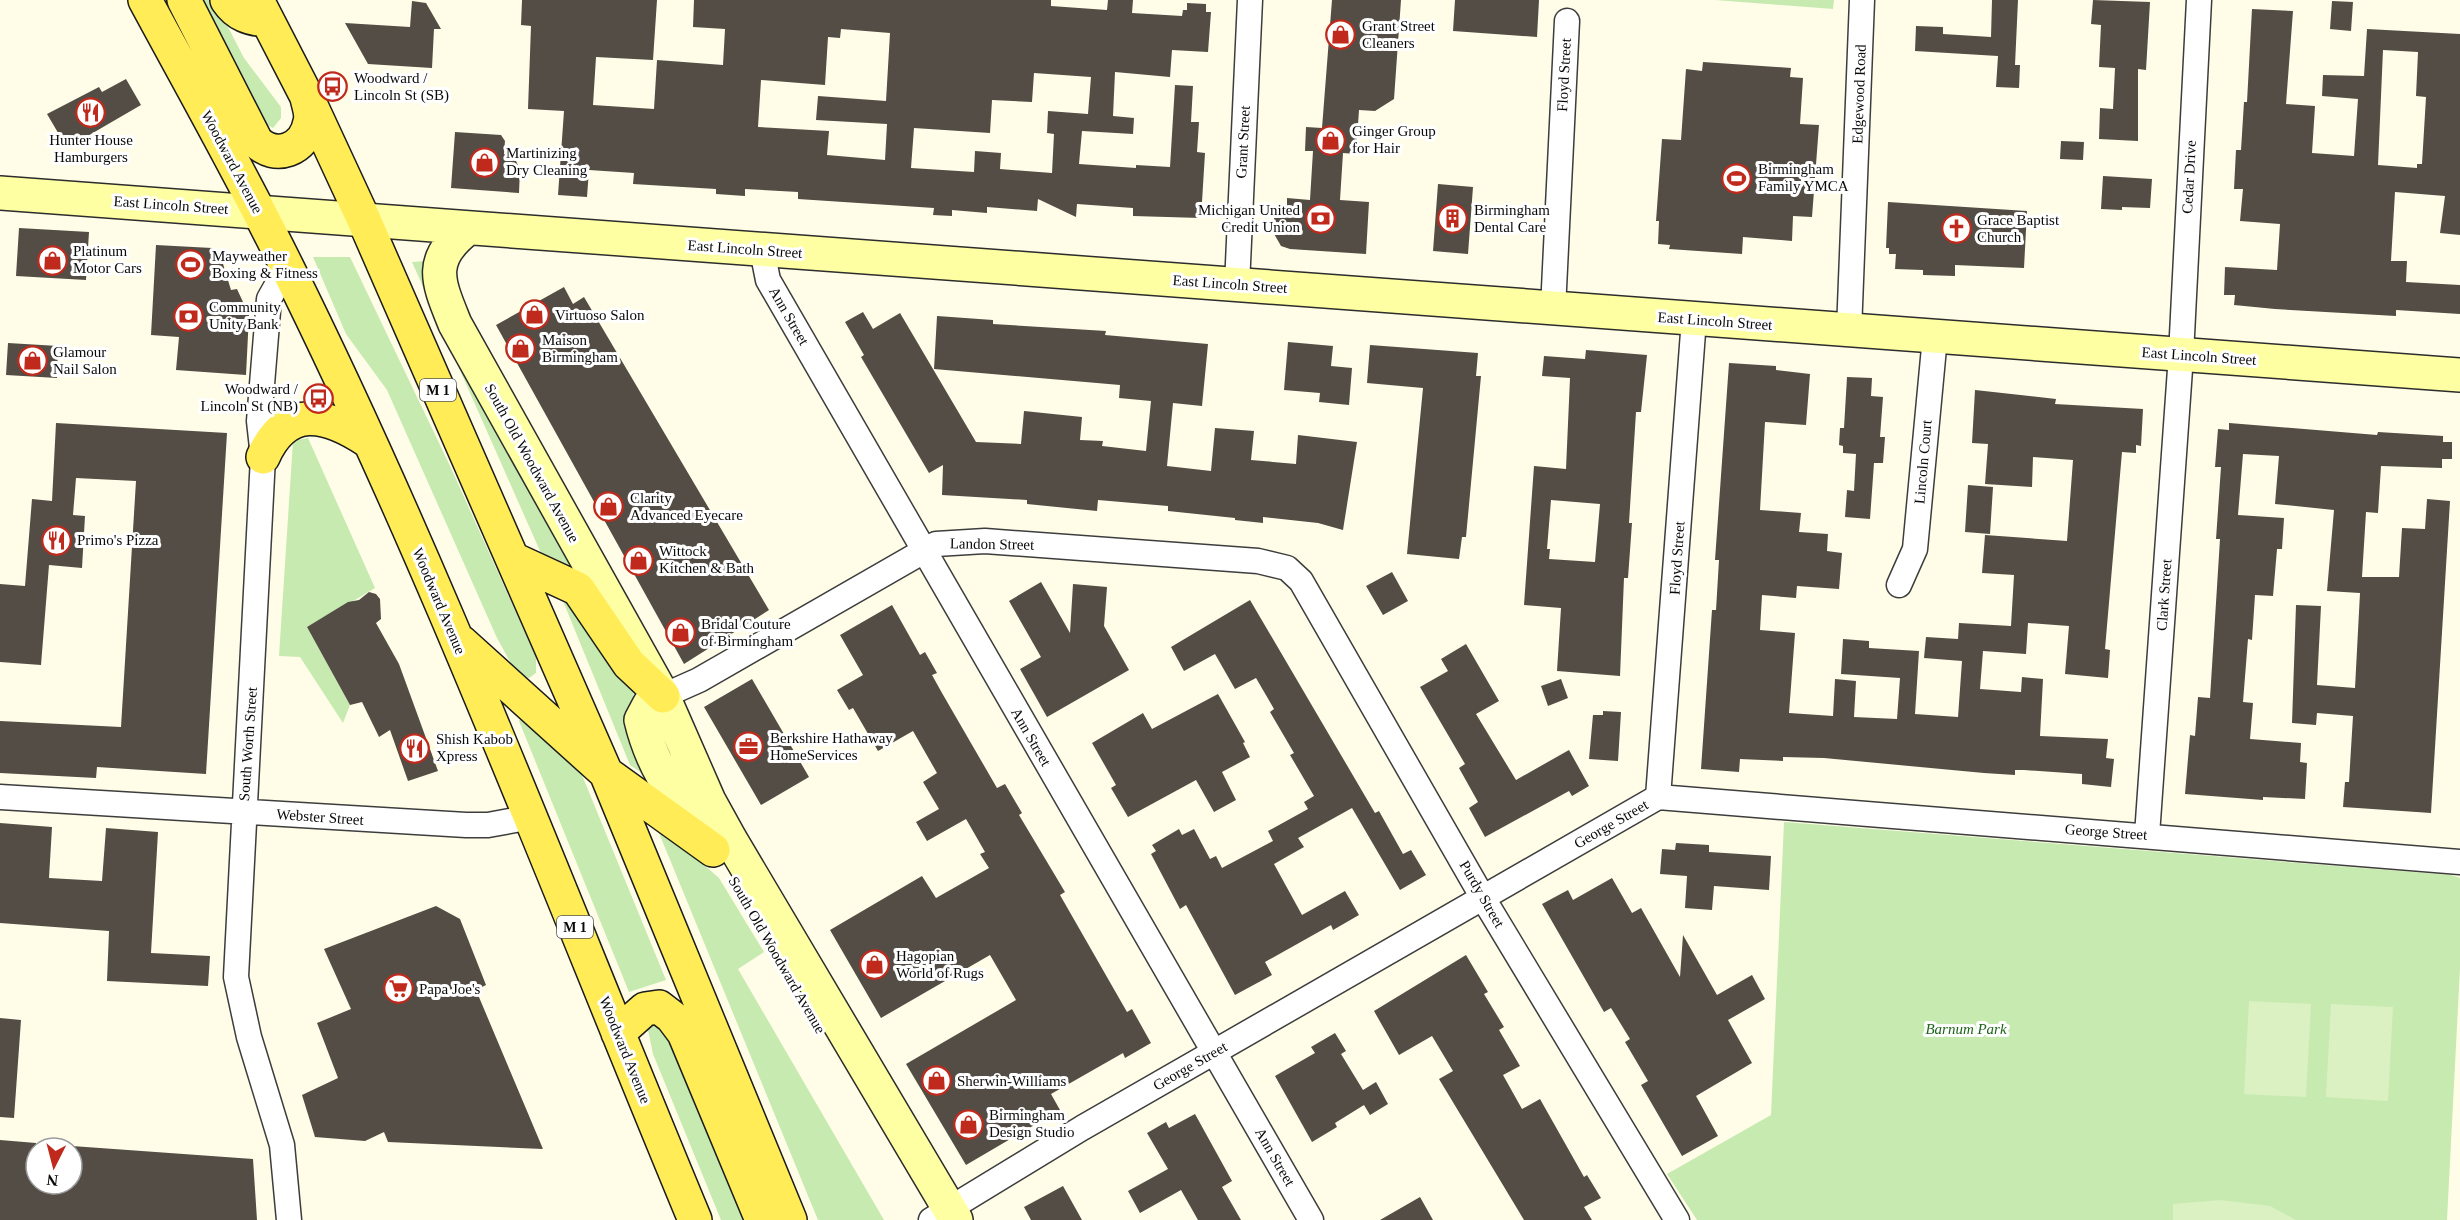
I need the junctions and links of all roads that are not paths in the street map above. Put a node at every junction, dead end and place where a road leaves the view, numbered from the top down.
1 (145, 0) edge
2 (184, 0) edge
3 (227, 0) edge
4 (1250, 0) edge
5 (1862, 0) edge
6 (2199, 0) edge
7 (262, 10) edge
8 (1567, 21) dead end
9 (307, 97) junction
10 (0, 193) edge
11 (259, 211) junction
12 (364, 220) junction
13 (467, 228) junction
14 (762, 250) junction
15 (287, 267) junction
16 (1237, 285) junction
17 (1553, 309) junction
18 (1694, 319) junction
19 (1849, 331) junction
20 (1935, 336) junction
21 (2181, 355) junction
22 (2460, 375) edge
23 (368, 441) junction
24 (263, 457) junction
25 (924, 551) junction
26 (513, 560) junction
27 (1287, 568) joint
28 (1899, 585) dead end
29 (453, 635) junction
30 (663, 696) junction
31 (606, 773) junction
32 (1658, 796) junction
33 (0, 797) edge
34 (244, 813) junction
35 (532, 817) junction
36 (2147, 835) junction
37 (713, 850) junction
38 (2460, 862) edge
39 (1483, 898) junction
40 (618, 1033) junction
41 (1215, 1052) junction
42 (942, 1217) edge
43 (289, 1220) edge
44 (695, 1220) edge
45 (762, 1220) edge
46 (790, 1220) edge
47 (1311, 1220) edge
48 (1677, 1220) edge

1 - 11 main road, Woodward Avenue / M 1
2 - 9 main road
3 - 7 main road
4 - 16 street, Grant Street
5 - 19 street, Edgewood Road
6 - 21 street, Cedar Drive
7 - 9 main road, M 1
8 - 17 street, Floyd Street
9 - 12 main road, M 1
10 - 11 street, East Lincoln Street
11 - 12 street, East Lincoln Street
11 - 15 main road, Woodward Avenue / M 1
12 - 13 street, East Lincoln Street
12 - 26 main road, M 1
13 - 14 street, East Lincoln Street
13 - 30 street, South Old Woodward Avenue
14 - 16 street, East Lincoln Street
14 - 25 street, Ann Street
15 - 23 main road, Woodward Avenue / M 1
15 - 24 street, South Worth Street
16 - 17 street, East Lincoln Street
17 - 18 street, East Lincoln Street
18 - 19 street, East Lincoln Street
18 - 32 street, Floyd Street
19 - 20 street, East Lincoln Street
20 - 21 street, East Lincoln Street
20 - 28 street, Lincoln Court
21 - 22 street, East Lincoln Street
21 - 36 street, Clark Street
23 - 24 main road
23 - 29 main road, Woodward Avenue / M 1
24 - 34 street, South Worth Street
25 - 27 street, Landon Street
25 - 30 street, Landon Street
25 - 41 street, Ann Street
26 - 30 main road
26 - 31 main road, M 1
27 - 39 street, Purdy Street
29 - 31 main road
29 - 35 main road, Woodward Avenue / M 1
30 - 37 street, South Old Woodward Avenue
30 - 42 street, South Old Woodward Avenue
31 - 37 main road
31 - 46 main road, M 1
32 - 36 street, George Street
32 - 39 street, George Street
33 - 34 street, Webster Street
34 - 35 street, Webster Street
34 - 43 street, South Worth Street
35 - 40 main road, Woodward Avenue / M 1
36 - 38 street, George Street
37 - 42 street, South Old Woodward Avenue
39 - 41 street, George Street
39 - 48 street, Purdy Street
40 - 44 main road, Woodward Avenue / M 1
40 - 45 main road
41 - 42 street, George Street
41 - 47 street, Ann Street

